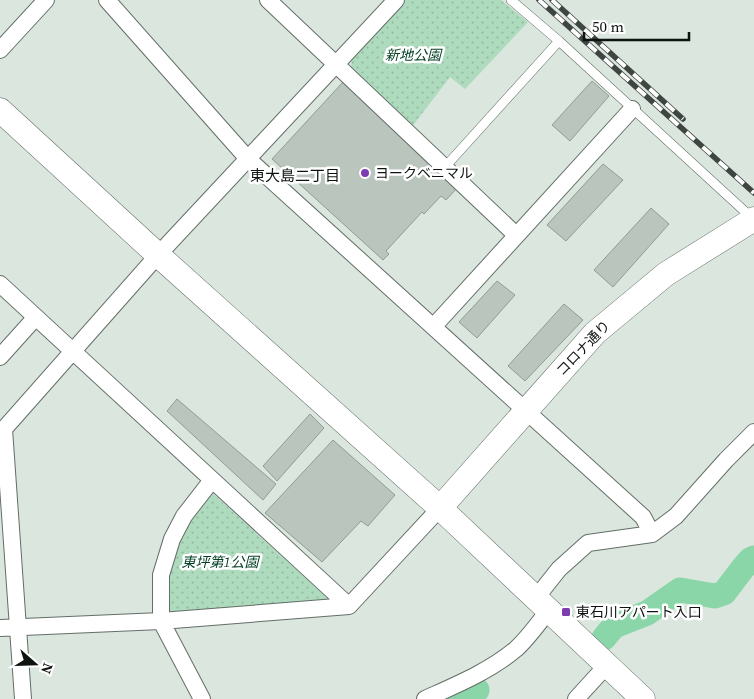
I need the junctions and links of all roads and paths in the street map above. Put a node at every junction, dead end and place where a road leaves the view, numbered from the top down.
1 (46, 0) edge
2 (106, 0) edge
3 (268, 0) edge
4 (396, 0) edge
5 (511, 0) edge
6 (559, 41) junction
7 (0, 50) edge
8 (337, 64) junction
9 (632, 109) junction
10 (0, 110) edge
11 (248, 159) junction
12 (445, 167) junction
13 (754, 219) edge
14 (516, 235) junction
15 (158, 255) junction
16 (0, 284) edge
17 (35, 318) junction
18 (434, 326) junction
19 (73, 351) junction
20 (0, 357) edge
21 (525, 410) junction
22 (2, 429) edge
23 (754, 432) edge
24 (212, 480) junction
25 (440, 508) junction
26 (652, 534) junction
27 (542, 605) junction
28 (349, 606) junction
29 (161, 621) junction
30 (18, 627) junction
31 (0, 628) edge
32 (607, 665) junction
33 (23, 699) edge
34 (202, 699) edge
35 (425, 699) edge
36 (576, 699) edge
37 (643, 699) edge

1 - 7 street
2 - 11 street
3 - 8 street
4 - 8 street
5 - 6 lane
6 - 9 lane
6 - 12 lane
8 - 11 street
8 - 12 street
9 - 13 lane
9 - 14 street
10 - 15 street
11 - 15 street
11 - 18 street
12 - 14 street
13 - 21 street, コロナ通り
14 - 18 street
15 - 19 street
15 - 25 street
16 - 17 street
17 - 19 street
17 - 20 street
18 - 21 street
19 - 22 street
19 - 24 street
21 - 25 street, コロナ通り
21 - 26 street
22 - 30 street
23 - 26 street
24 - 28 street
24 - 29 street
25 - 27 street
25 - 28 street
26 - 27 street
27 - 32 street
27 - 35 street
28 - 29 street
29 - 30 street
29 - 34 street
30 - 31 street
30 - 33 street
32 - 36 street
32 - 37 street

